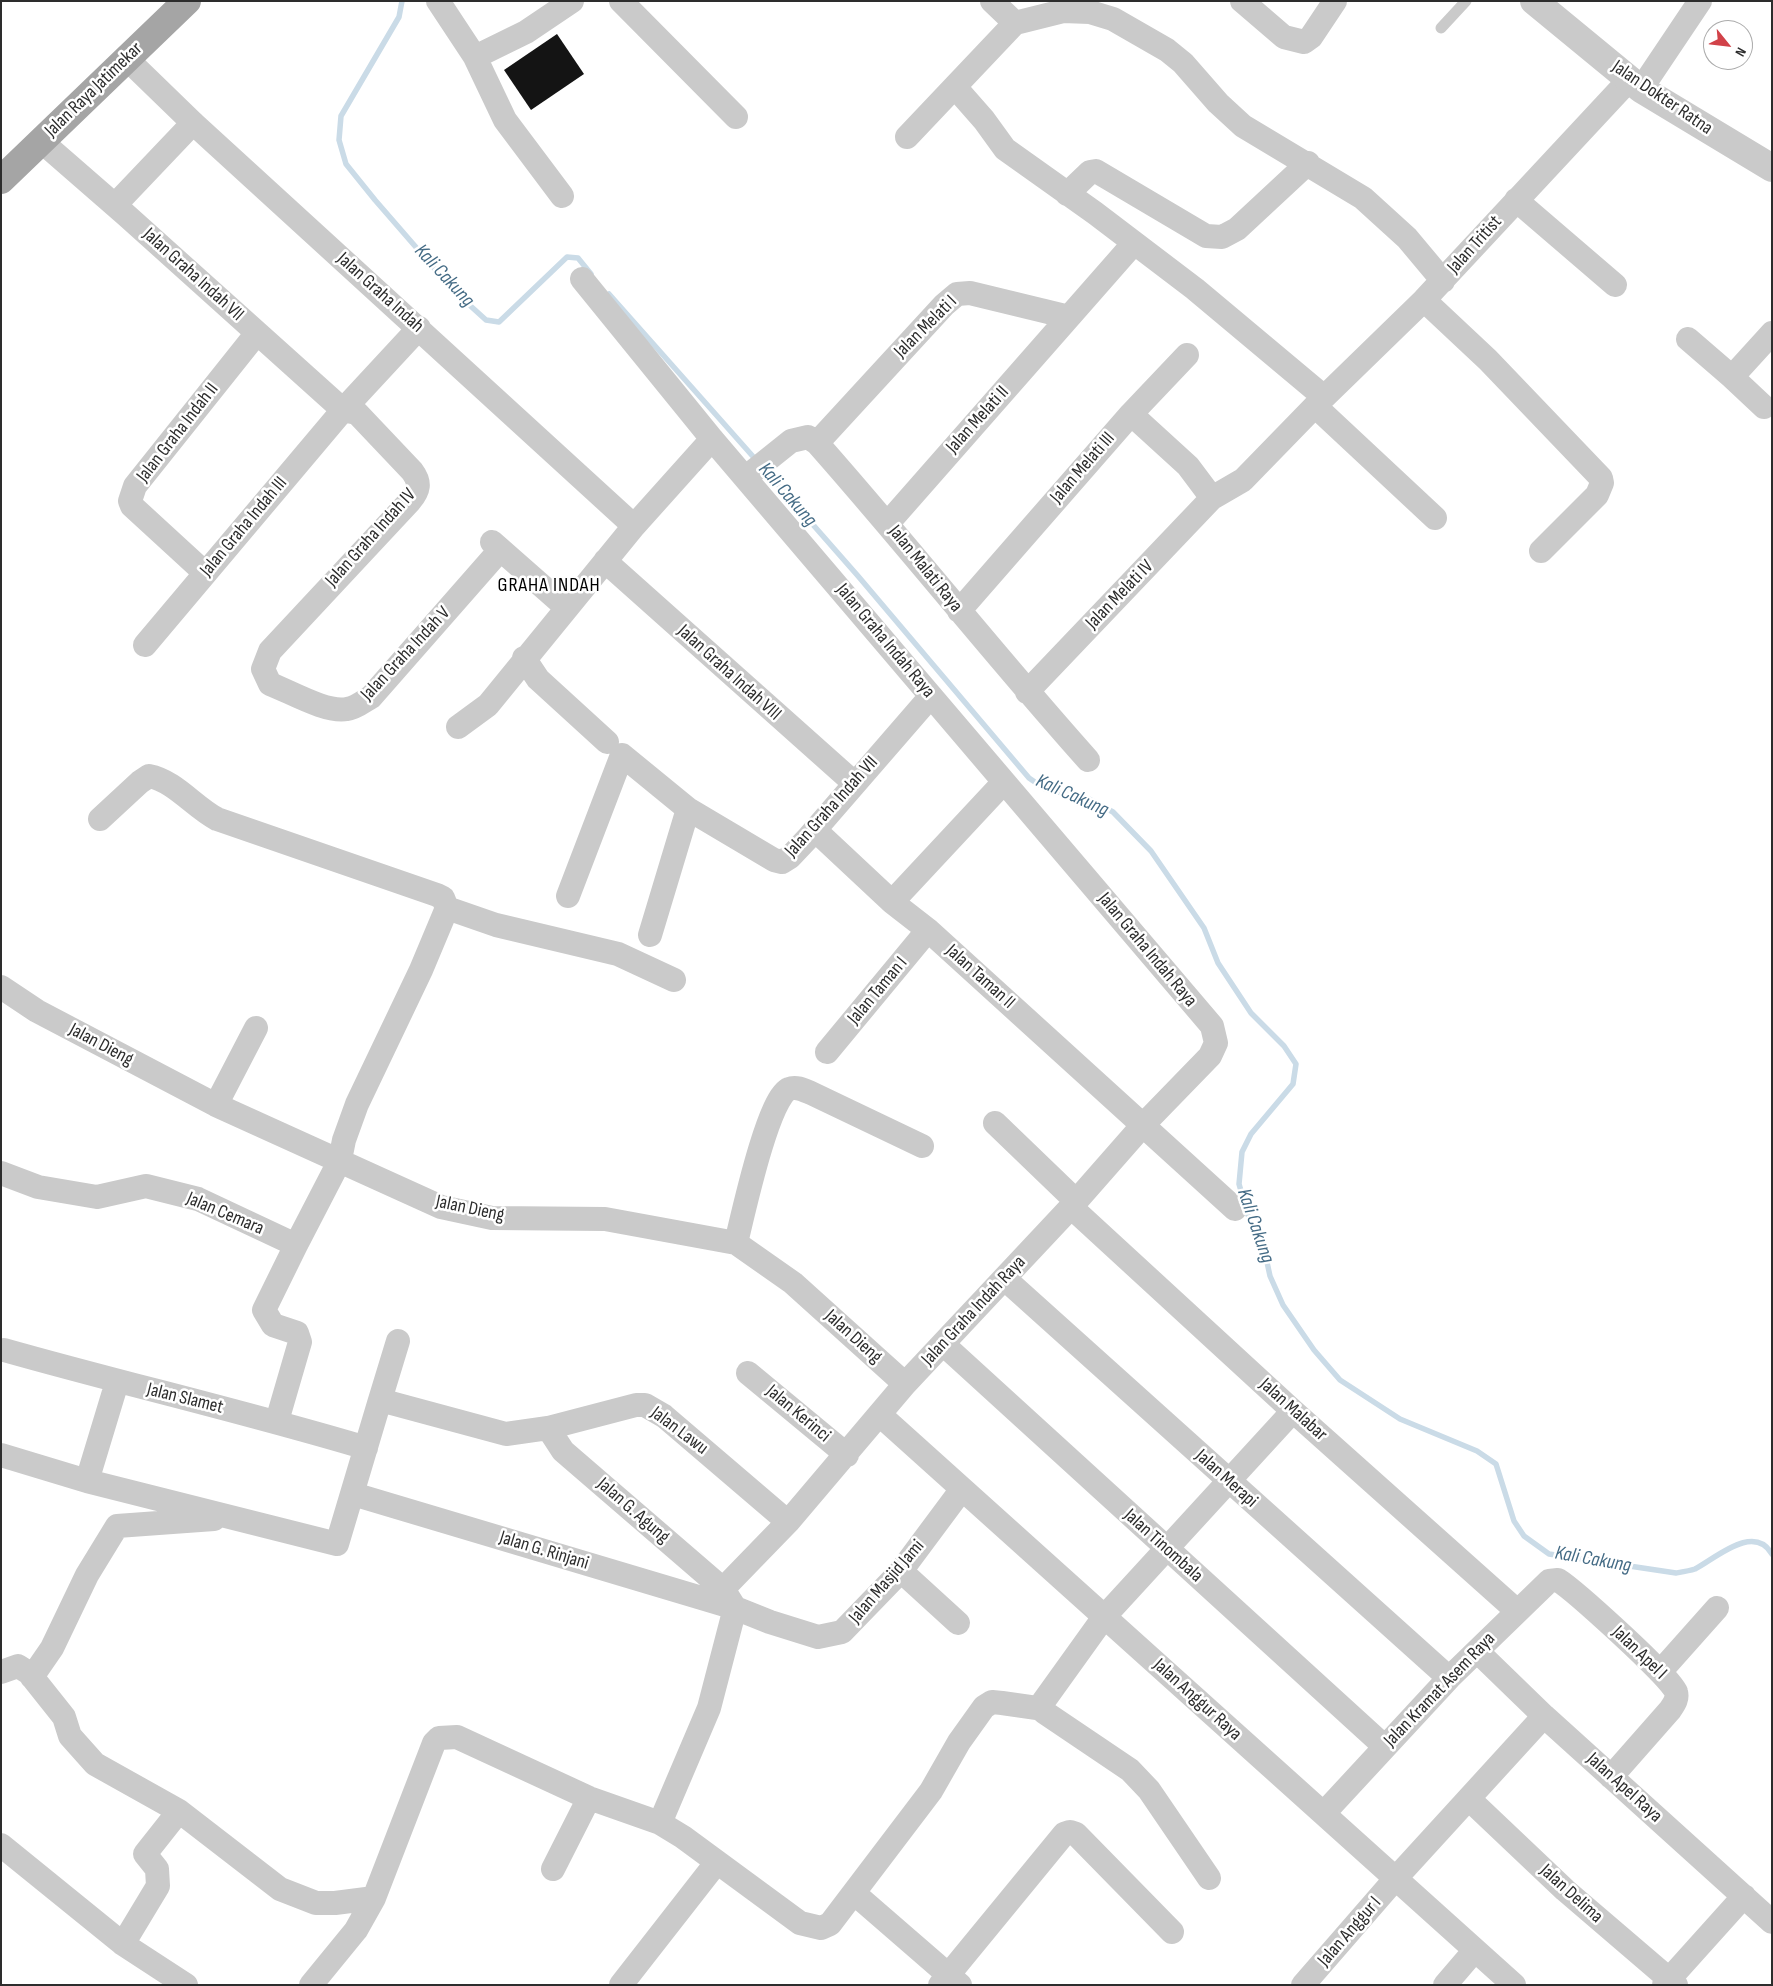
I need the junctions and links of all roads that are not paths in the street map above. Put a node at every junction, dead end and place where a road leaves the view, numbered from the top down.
1 (187, 1) edge
2 (438, 1) edge
3 (572, 1) edge
4 (622, 1) edge
5 (992, 1) edge
6 (1242, 1) edge
7 (1335, 1) edge
8 (1466, 1) edge
9 (1534, 1) edge
10 (1700, 1) edge
11 (1015, 23) junction
12 (1441, 28) dead end
13 (475, 57) junction
14 (127, 58) junction
15 (1635, 84) junction
16 (954, 87) junction
17 (736, 118) dead end
18 (193, 123) junction
19 (907, 137) dead end
20 (41, 141) junction
21 (1308, 164) junction
22 (1772, 168) edge
23 (1, 180) edge
24 (1067, 194) junction
25 (562, 196) dead end
26 (1516, 200) junction
27 (115, 204) junction
28 (1134, 243) junction
29 (582, 279) dead end
30 (1443, 280) junction
31 (1615, 285) dead end
32 (1424, 300) junction
33 (1069, 317) junction
34 (419, 328) junction
35 (257, 333) junction
36 (1772, 333) edge
37 (1688, 339) dead end
38 (1187, 354) dead end
39 (1732, 377) junction
40 (1319, 401) junction
41 (1764, 407) dead end
42 (343, 410) junction
43 (1131, 414) junction
44 (712, 439) junction
45 (817, 443) junction
46 (752, 472) junction
47 (1212, 498) junction
48 (1435, 518) dead end
49 (888, 523) junction
50 (634, 526) junction
51 (1541, 551) dead end
52 (605, 561) junction
53 (205, 573) junction
54 (567, 608) junction
55 (959, 611) junction
56 (145, 645) dead end
57 (270, 651) joint
58 (524, 658) junction
59 (1027, 692) junction
60 (931, 696) junction
61 (458, 727) dead end
62 (614, 748) junction
63 (1088, 760) dead end
64 (1004, 782) junction
65 (854, 784) junction
66 (688, 809) junction
67 (100, 819) dead end
68 (815, 830) junction
69 (568, 896) dead end
70 (892, 902) junction
71 (447, 908) junction
72 (928, 930) junction
73 (650, 935) dead end
74 (674, 980) dead end
75 (1, 987) edge
76 (256, 1028) dead end
77 (827, 1052) dead end
78 (216, 1105) junction
79 (995, 1123) dead end
80 (1143, 1125) junction
81 (922, 1146) dead end
82 (340, 1160) junction
83 (1, 1173) edge
84 (1074, 1204) junction
85 (1235, 1209) dead end
86 (736, 1243) junction
87 (296, 1245) junction
88 (1004, 1279) junction
89 (398, 1341) dead end
90 (943, 1344) junction
91 (4, 1350) dead end
92 (748, 1374) dead end
93 (117, 1382) junction
94 (905, 1384) junction
95 (380, 1400) junction
96 (1293, 1411) junction
97 (880, 1415) junction
98 (277, 1421) junction
99 (548, 1428) junction
100 (366, 1448) junction
101 (1, 1455) edge
102 (847, 1455) junction
103 (87, 1481) junction
104 (1228, 1481) junction
105 (962, 1489) junction
106 (353, 1494) junction
107 (234, 1518) junction
108 (788, 1522) junction
109 (1165, 1548) junction
110 (901, 1570) junction
111 (1563, 1582) joint
112 (729, 1598) junction
113 (1717, 1608) dead end
114 (1517, 1611) junction
115 (1104, 1616) junction
116 (958, 1622) dead end
117 (1478, 1652) junction
118 (1, 1672) edge
119 (1660, 1672) junction
120 (32, 1677) junction
121 (1449, 1678) junction
122 (1044, 1709) junction
123 (1544, 1716) junction
124 (1384, 1746) junction
125 (1611, 1777) junction
126 (589, 1798) junction
127 (1469, 1799) junction
128 (179, 1811) junction
129 (1324, 1813) junction
130 (660, 1823) junction
131 (1, 1845) edge
132 (717, 1862) junction
133 (553, 1869) dead end
134 (1208, 1878) dead end
135 (1396, 1878) junction
136 (855, 1894) junction
137 (1744, 1896) junction
138 (374, 1898) junction
139 (1772, 1922) edge
140 (1172, 1932) dead end
141 (123, 1944) junction
142 (1475, 1950) junction
143 (949, 1982) edge
144 (1670, 1983) edge
145 (186, 1985) edge
146 (311, 1985) edge
147 (621, 1985) edge
148 (1303, 1985) edge
149 (1445, 1985) edge
150 (1514, 1985) edge

1 - 14 main road, Jalan Raya Jatimekar
2 - 13 street
3 - 13 street
4 - 17 street
5 - 11 street
6 - 7 street
8 - 12 lane
9 - 15 street, Jalan Dokter Ratna
10 - 15 street, Jalan Tritist
11 - 16 street
11 - 21 street
13 - 25 street
14 - 18 street, Jalan Graha Indah
14 - 20 main road, Jalan Raya Jatimekar
15 - 22 street, Jalan Dokter Ratna
15 - 26 street, Jalan Tritist
16 - 19 street
16 - 24 street
18 - 27 street
18 - 34 street, Jalan Graha Indah
20 - 23 main road, Jalan Raya Jatimekar
20 - 27 street, Jalan Graha Indah VII
21 - 24 street
21 - 30 street
24 - 28 street
26 - 30 street, Jalan Tritist
26 - 31 street
27 - 35 street, Jalan Graha Indah VII
28 - 33 street, Jalan Melati II
28 - 40 street
29 - 44 street, Jalan Graha Indah Raya
30 - 32 street, Jalan Tritist
32 - 40 street, Jalan Tritist
32 - 51 street
33 - 45 street, Jalan Melati I
33 - 49 street, Jalan Melati II
34 - 42 street, Jalan Graha Indah III
34 - 50 street, Jalan Graha Indah
35 - 42 street, Jalan Graha Indah VII
35 - 53 street, Jalan Graha Indah II
36 - 39 street
37 - 39 street
38 - 43 street, Jalan Melati III
39 - 41 street
40 - 47 street, Jalan Melati IV
40 - 48 street
42 - 53 street, Jalan Graha Indah III
42 - 57 street, Jalan Graha Indah IV
43 - 47 street
43 - 55 street, Jalan Melati III
44 - 46 street, Jalan Graha Indah Raya
44 - 50 street
45 - 46 street
45 - 49 street, Jalan Malati Raya
46 - 60 street, Jalan Graha Indah Raya
47 - 59 street, Jalan Melati IV
49 - 55 street, Jalan Malati Raya
50 - 52 street
52 - 54 street
52 - 65 street, Jalan Graha Indah VIII
53 - 56 street, Jalan Graha Indah III
54 - 57 street, Jalan Graha Indah V
54 - 58 street
55 - 59 street, Jalan Malati Raya
58 - 61 street
58 - 62 street, Jalan Graha Indah VII
59 - 63 street, Jalan Malati Raya
60 - 64 street, Jalan Graha Indah Raya
60 - 65 street, Jalan Graha Indah VII
62 - 66 street, Jalan Graha Indah VII
62 - 69 street
64 - 70 street
64 - 80 street, Jalan Graha Indah Raya
65 - 68 street, Jalan Graha Indah VII
66 - 68 street, Jalan Graha Indah VII
66 - 73 street
67 - 71 street
68 - 70 street, Jalan Taman II
70 - 72 street, Jalan Taman II
71 - 74 street
71 - 82 street
72 - 77 street, Jalan Taman I
72 - 80 street, Jalan Taman II
75 - 78 street, Jalan Dieng
76 - 78 street
78 - 82 street, Jalan Dieng
79 - 84 street, Jalan Malabar
80 - 84 street, Jalan Graha Indah Raya
80 - 85 street, Jalan Taman II
81 - 86 street
82 - 86 street, Jalan Dieng
82 - 87 street
83 - 87 street, Jalan Cemara
84 - 88 street, Jalan Graha Indah Raya
84 - 96 street, Jalan Malabar
86 - 94 street, Jalan Dieng
87 - 98 street
88 - 90 street, Jalan Graha Indah Raya
88 - 104 street, Jalan Merapi
89 - 95 street
90 - 94 street, Jalan Graha Indah Raya
90 - 109 street, Jalan Tinombala
91 - 93 street, Jalan Slamet
92 - 102 street, Jalan Kerinci
93 - 98 street, Jalan Slamet
93 - 103 street
94 - 97 street, Jalan Graha Indah Raya
95 - 99 street, Jalan Lawu
95 - 100 street
96 - 104 street
96 - 114 street, Jalan Malabar
97 - 102 street, Jalan Graha Indah Raya
97 - 105 street, Jalan Anggur Raya
98 - 100 street, Jalan Slamet
99 - 108 street, Jalan Lawu
99 - 112 street, Jalan G. Agung
100 - 106 street
101 - 103 street
102 - 108 street, Jalan Graha Indah Raya
103 - 107 street
104 - 109 street
104 - 121 street, Jalan Merapi
105 - 110 street, Jalan Masjid Jami
105 - 115 street, Jalan Anggur Raya
106 - 107 street
106 - 112 street, Jalan G. Rinjani
107 - 120 street
108 - 112 street, Jalan Graha Indah Raya
109 - 115 street
109 - 124 street, Jalan Tinombala
110 - 112 street, Jalan Masjid Jami
110 - 116 street
111 - 114 street, Jalan Kramat Asem Raya
111 - 119 street, Jalan Apel I
112 - 130 street
113 - 119 street
114 - 117 street, Jalan Kramat Asem Raya
115 - 122 street
115 - 129 street, Jalan Anggur Raya
117 - 121 street, Jalan Kramat Asem Raya
117 - 123 street, Jalan Apel Raya
118 - 120 street
119 - 125 street, Jalan Apel I
120 - 128 street
121 - 124 street, Jalan Kramat Asem Raya
122 - 134 street
122 - 136 street
123 - 125 street, Jalan Apel Raya
123 - 127 street, Jalan Anggur I
124 - 129 street, Jalan Kramat Asem Raya
125 - 137 street, Jalan Apel Raya
126 - 130 street
126 - 133 street
126 - 138 street
127 - 135 street, Jalan Anggur I
127 - 144 street, Jalan Delima
128 - 138 street
128 - 141 street
129 - 135 street, Jalan Anggur Raya
130 - 132 street
131 - 141 street
132 - 136 street
132 - 147 street
135 - 142 street, Jalan Anggur Raya
135 - 148 street, Jalan Anggur I
136 - 143 street
137 - 139 street, Jalan Apel Raya
137 - 144 street
138 - 146 street
140 - 143 street
141 - 145 street
142 - 149 street
142 - 150 street, Jalan Anggur Raya

